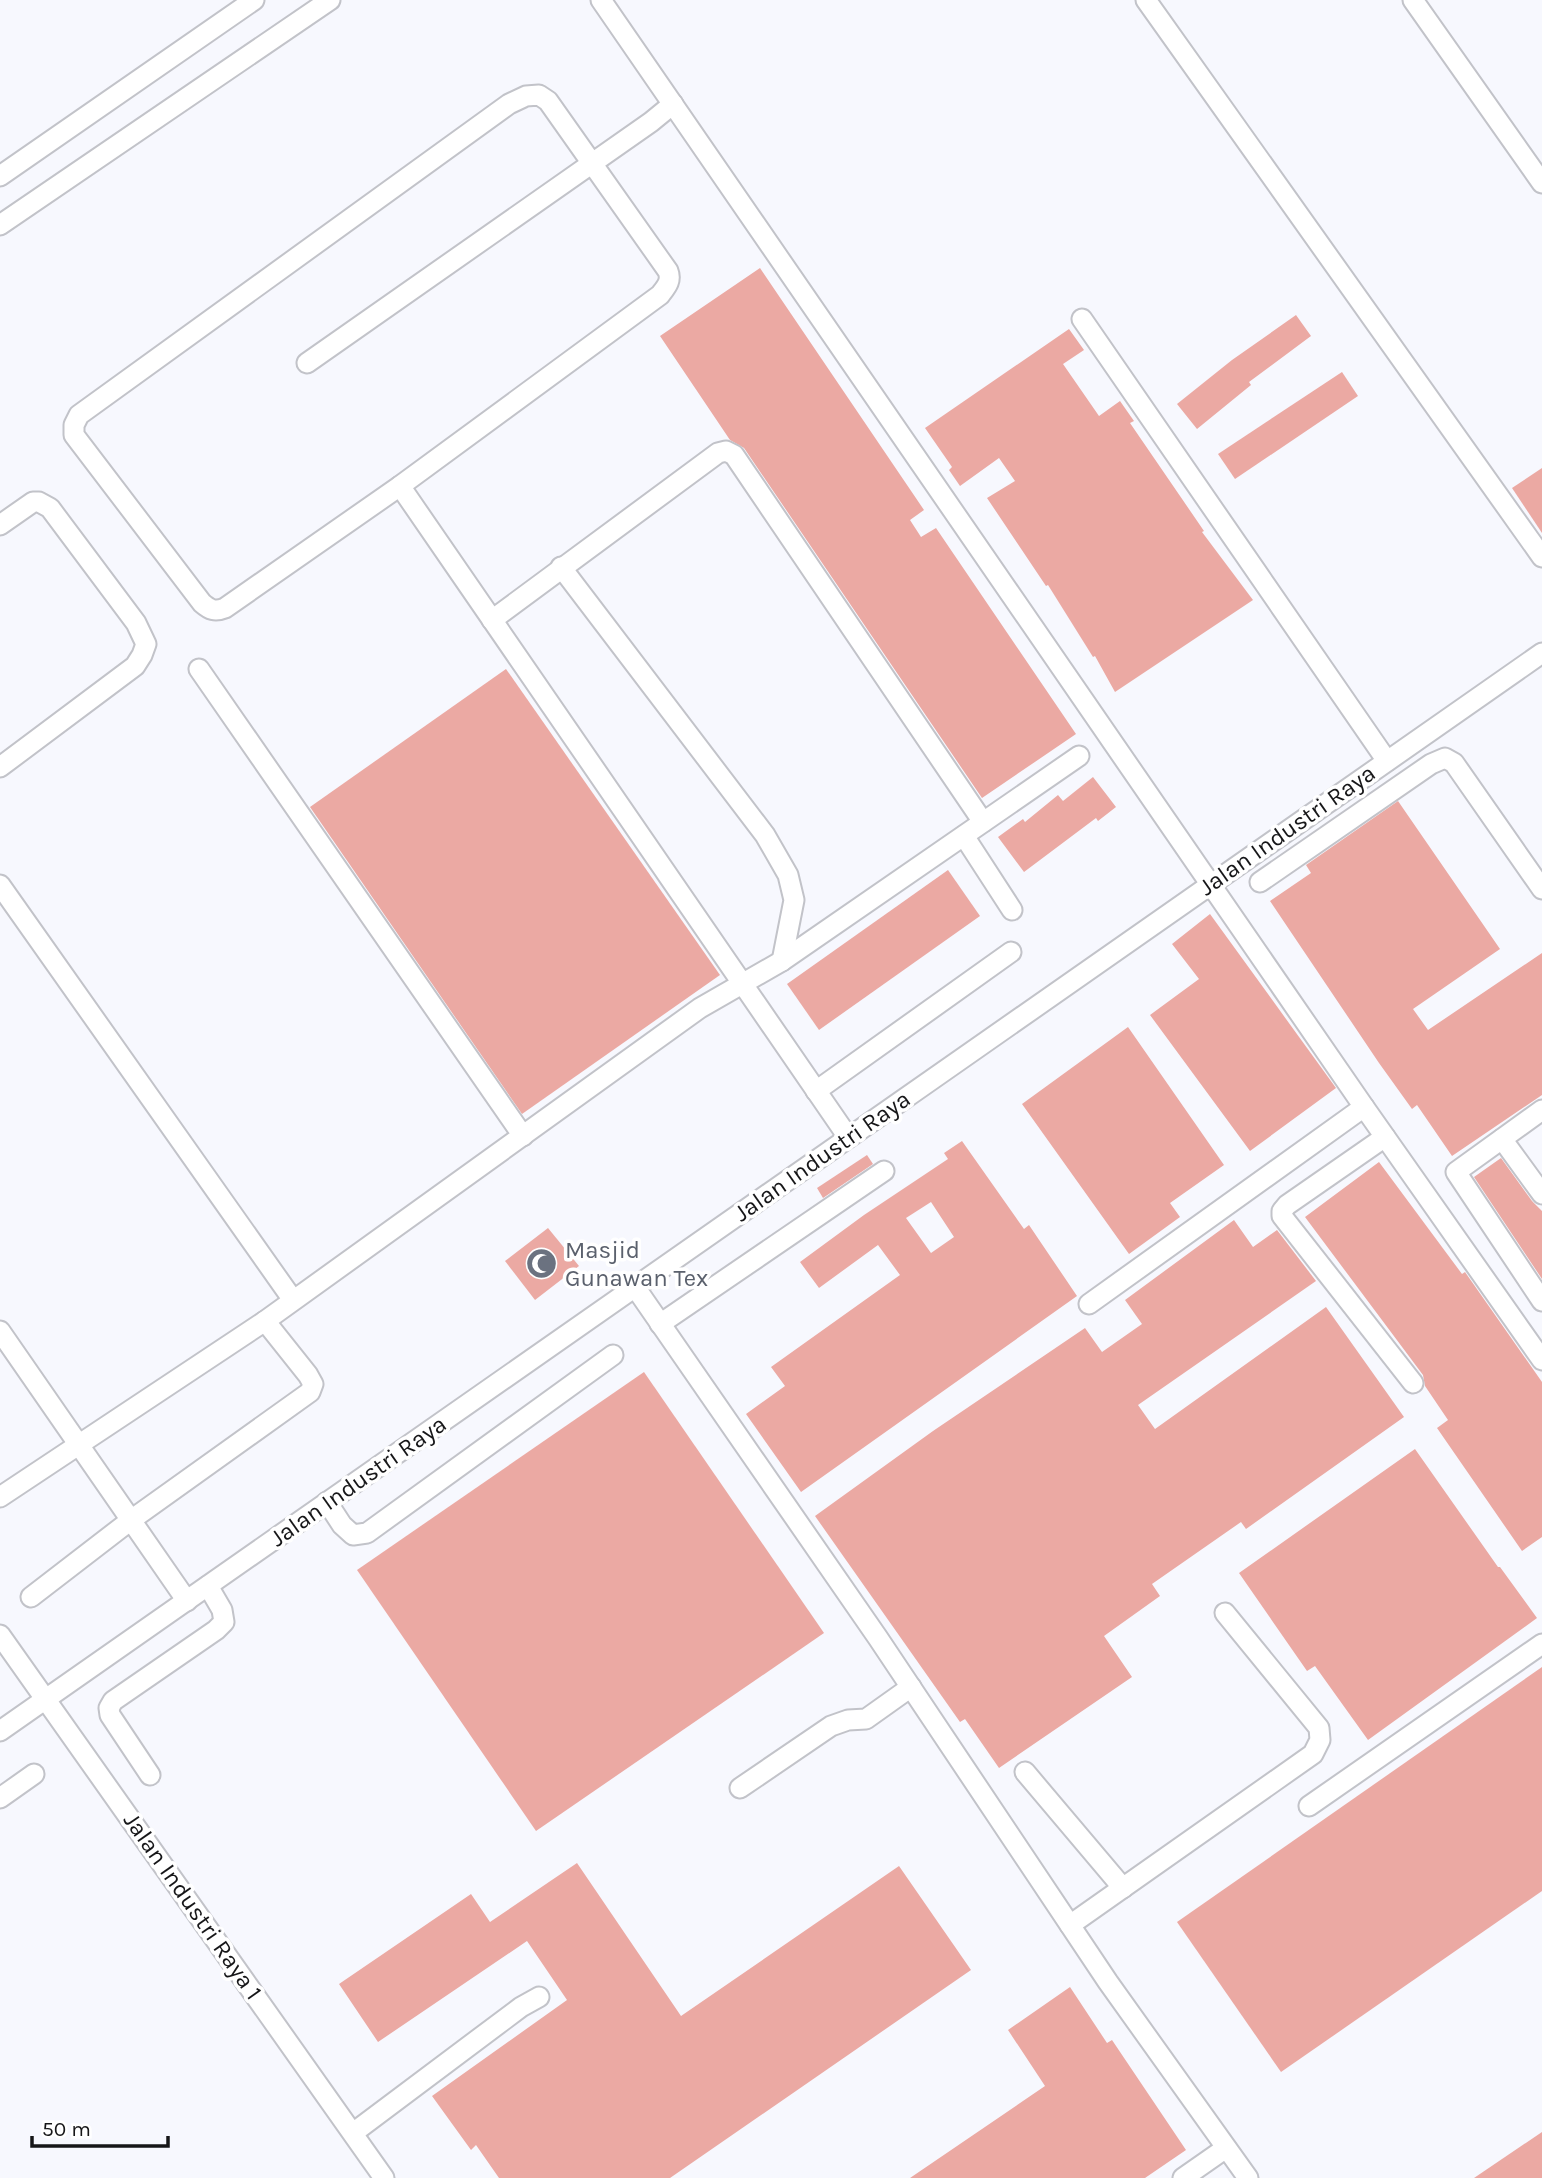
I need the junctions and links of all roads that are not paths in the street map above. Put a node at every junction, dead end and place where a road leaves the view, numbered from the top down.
1 (254, 0) edge
2 (330, 0) edge
3 (601, 0) edge
4 (1146, 0) edge
5 (1413, 0) edge
6 (673, 104) junction
7 (592, 161) junction
8 (0, 176) edge
9 (1542, 183) edge
10 (0, 225) edge
11 (1082, 319) dead end
12 (307, 363) dead end
13 (400, 486) junction
14 (0, 525) edge
15 (1542, 556) edge
16 (561, 567) junction
17 (492, 620) junction
18 (1542, 653) edge
19 (199, 669) dead end
20 (1079, 756) dead end
21 (1387, 761) junction
22 (0, 767) edge
23 (983, 822) junction
24 (964, 836) junction
25 (1260, 882) dead end
26 (1211, 883) junction
27 (0, 885) edge
28 (1542, 889) edge
29 (1012, 910) dead end
30 (1011, 952) dead end
31 (782, 961) junction
32 (742, 985) junction
33 (816, 1091) junction
34 (1364, 1107) junction
35 (1542, 1110) edge
36 (523, 1136) junction
37 (848, 1137) junction
38 (1385, 1137) junction
39 (1502, 1139) junction
40 (884, 1171) dead end
41 (1542, 1194) edge
42 (635, 1287) junction
43 (293, 1300) junction
44 (1542, 1301) edge
45 (1088, 1304) dead end
46 (265, 1321) junction
47 (660, 1324) junction
48 (0, 1331) edge
49 (612, 1355) dead end
50 (1542, 1360) edge
51 (1413, 1383) dead end
52 (79, 1443) junction
53 (0, 1497) edge
54 (327, 1502) junction
55 (131, 1520) junction
56 (208, 1586) junction
57 (31, 1597) dead end
58 (187, 1601) junction
59 (1225, 1613) dead end
60 (0, 1635) edge
61 (1542, 1644) edge
62 (911, 1687) junction
63 (46, 1699) junction
64 (0, 1731) edge
65 (1025, 1772) dead end
66 (34, 1774) dead end
67 (150, 1775) dead end
68 (740, 1788) dead end
69 (0, 1798) edge
70 (1309, 1806) dead end
71 (1123, 1888) junction
72 (1070, 1925) junction
73 (539, 1997) dead end
74 (354, 2133) junction
75 (1226, 2148) junction
76 (1192, 2176) edge
77 (384, 2178) edge
78 (1248, 2178) edge

1 - 8 street
2 - 10 street
3 - 6 street
4 - 15 street
5 - 9 street
6 - 7 street
6 - 26 street
7 - 12 street
7 - 13 street
7 - 13 street
11 - 21 street
13 - 17 street
14 - 22 street
16 - 17 street
16 - 23 street
16 - 31 street
17 - 32 street
18 - 21 street, Jalan Industri Raya
19 - 36 street
20 - 23 street
21 - 26 street, Jalan Industri Raya
23 - 24 street
24 - 29 street
24 - 31 street
25 - 28 street
26 - 34 street
26 - 37 street, Jalan Industri Raya
27 - 43 street
30 - 33 street
31 - 32 street
32 - 33 street
32 - 36 street
33 - 37 street
34 - 38 street
34 - 45 street
35 - 39 street
36 - 43 street
37 - 42 street, Jalan Industri Raya
38 - 50 street
38 - 51 street
39 - 41 street
39 - 44 street
40 - 47 street
42 - 47 street
42 - 54 street, Jalan Industri Raya
43 - 46 street
46 - 52 street
46 - 55 street
47 - 62 street
48 - 52 street
49 - 54 street
52 - 53 street
52 - 55 street
54 - 56 street, Jalan Industri Raya
55 - 57 street
55 - 58 street
56 - 58 street, Jalan Industri Raya
56 - 67 street
58 - 63 street, Jalan Industri Raya
59 - 71 street
60 - 63 street, Jalan Industri Raya 1
61 - 70 street
62 - 68 street
62 - 72 street
63 - 64 street, Jalan Industri Raya
63 - 74 street, Jalan Industri Raya 1
65 - 71 street
66 - 69 street
71 - 72 street
72 - 75 street
73 - 74 street
74 - 77 street, Jalan Industri Raya 1
75 - 76 street
75 - 78 street

